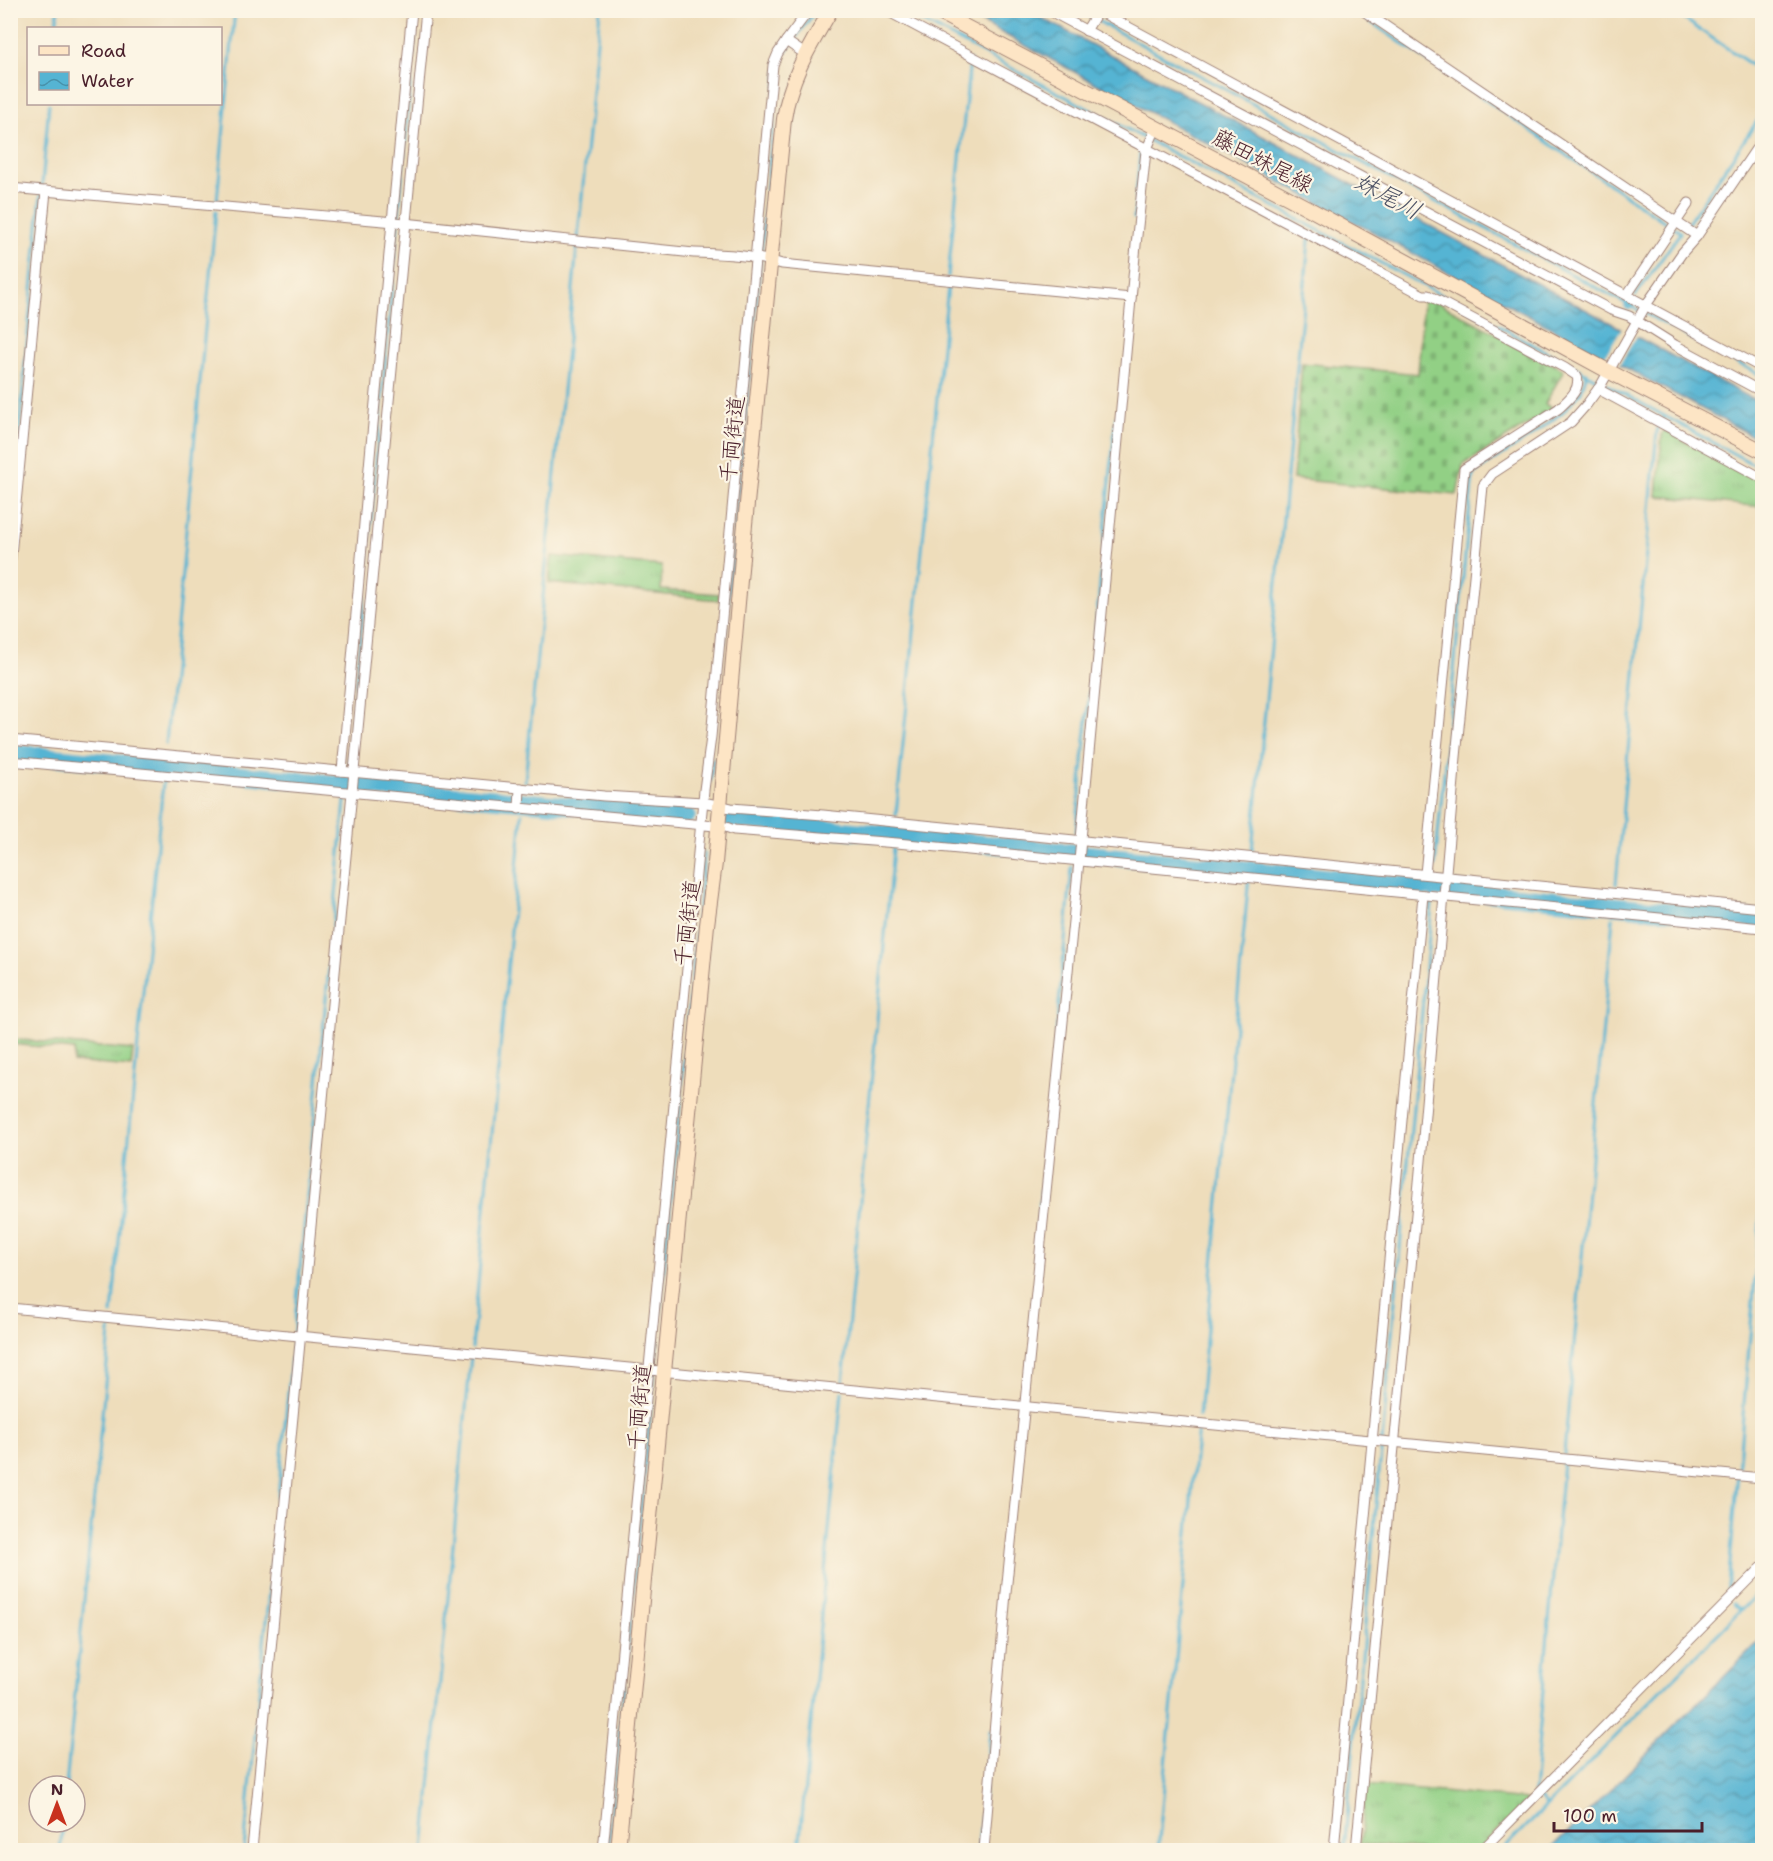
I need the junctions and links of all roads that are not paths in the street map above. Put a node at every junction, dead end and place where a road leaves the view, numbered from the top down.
1 (412, 10) edge
2 (426, 10) edge
3 (809, 10) edge
4 (831, 10) edge
5 (885, 10) edge
6 (934, 10) edge
7 (1048, 10) edge
8 (1362, 10) edge
9 (1095, 15) edge
10 (1086, 31) junction
11 (793, 46) junction
12 (1150, 140) junction
13 (1762, 140) edge
14 (10, 188) edge
15 (46, 191) junction
16 (1689, 203) dead end
17 (399, 223) junction
18 (1682, 228) junction
19 (762, 259) junction
20 (1627, 295) junction
21 (1131, 298) junction
22 (1640, 315) junction
23 (1762, 368) edge
24 (1605, 378) junction
25 (1762, 392) edge
26 (1548, 424) junction
27 (1762, 451) edge
28 (1762, 478) edge
29 (10, 566) edge
30 (1461, 602) junction
31 (10, 740) edge
32 (171, 758) junction
33 (10, 761) edge
34 (342, 771) junction
35 (354, 774) junction
36 (167, 775) junction
37 (349, 791) junction
38 (519, 800) junction
39 (703, 802) junction
40 (720, 806) junction
41 (701, 825) junction
42 (900, 826) junction
43 (718, 827) junction
44 (898, 842) junction
45 (1080, 844) junction
46 (1079, 860) junction
47 (1257, 872) junction
48 (1425, 874) junction
49 (1446, 878) junction
50 (1436, 896) junction
51 (1621, 896) junction
52 (1762, 908) edge
53 (1619, 912) junction
54 (1762, 928) edge
55 (10, 1308) edge
56 (296, 1335) junction
57 (656, 1369) junction
58 (1025, 1405) junction
59 (1383, 1440) junction
60 (1762, 1478) edge
61 (1762, 1567) edge
62 (252, 1851) edge
63 (603, 1851) edge
64 (618, 1851) edge
65 (984, 1851) edge
66 (1334, 1851) edge
67 (1356, 1851) edge
68 (1482, 1851) edge

1 - 17 street
2 - 17 street
3 - 11 street
4 - 11 street, 千両街道
5 - 12 street
6 - 12 street, 藤田妹尾線
7 - 10 street
8 - 18 street
9 - 10 street
9 - 20 street
10 - 22 street
11 - 19 street, 千両街道
11 - 19 street
12 - 21 street
12 - 24 street, 藤田妹尾線
12 - 26 street
13 - 18 street
14 - 15 street
15 - 17 street
15 - 29 street
16 - 18 street
17 - 19 street
17 - 34 street
17 - 35 street
18 - 20 street
18 - 22 street
19 - 21 street
19 - 39 street
19 - 40 street, 千両街道
20 - 22 street
21 - 45 street
22 - 23 street
22 - 24 street
22 - 25 street
24 - 26 street
24 - 27 street, 藤田妹尾線
24 - 28 street
26 - 30 street
26 - 30 street
30 - 48 street
30 - 49 street
31 - 32 street
32 - 34 street
32 - 36 street
33 - 36 street
34 - 35 street
35 - 37 street
35 - 38 street
36 - 37 street
37 - 38 street
37 - 56 street
38 - 39 street
38 - 41 street
39 - 40 street
39 - 41 street
40 - 42 street
40 - 43 street, 千両街道
41 - 43 street
41 - 57 street
42 - 44 street
42 - 45 street
43 - 44 street
43 - 57 street, 千両街道
44 - 46 street
45 - 46 street
45 - 47 street
46 - 47 street
46 - 58 street
47 - 48 street
47 - 50 street
48 - 49 street
49 - 50 street
49 - 51 street
50 - 53 street
50 - 59 street
50 - 59 street
51 - 52 street
51 - 53 street
53 - 54 street
55 - 56 street
56 - 57 street
56 - 62 street
57 - 58 street
57 - 63 street
57 - 64 street, 千両街道
58 - 59 street
58 - 65 street
59 - 60 street
59 - 66 street
59 - 67 street
61 - 68 street

